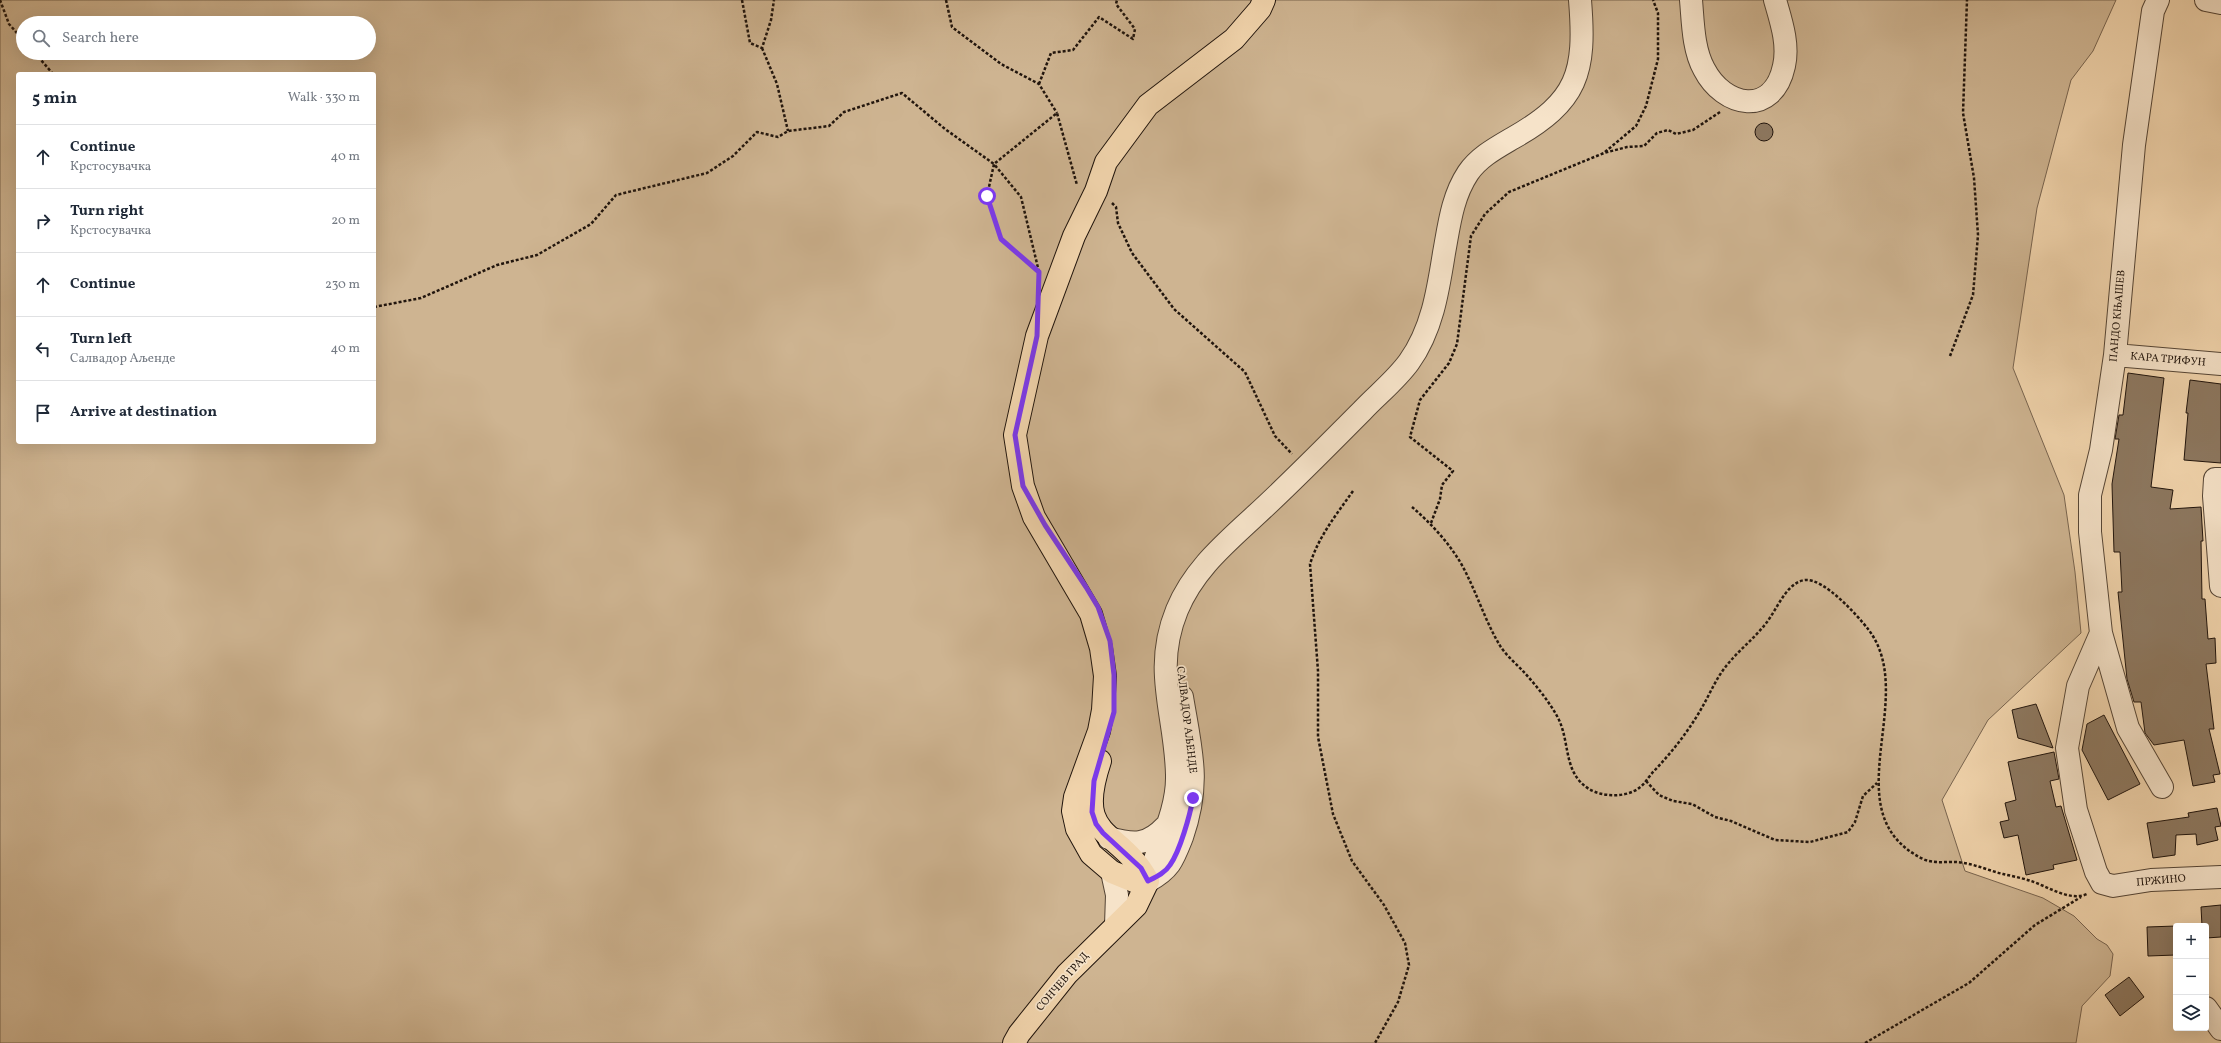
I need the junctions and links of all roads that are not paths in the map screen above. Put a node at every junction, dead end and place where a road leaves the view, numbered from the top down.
1 (1264, 0) edge
2 (1580, 0) edge
3 (1691, 0) edge
4 (1775, 0) edge
5 (2158, 0) edge
6 (2206, 0) edge
7 (2221, 3) edge
8 (2115, 355) junction
9 (2221, 364) edge
10 (2221, 479) edge
11 (1023, 486) junction
12 (1253, 518) junction
13 (2221, 586) edge
14 (2101, 633) junction
15 (2162, 787) dead end
16 (1166, 826) junction
17 (1109, 838) junction
18 (1112, 872) junction
19 (2221, 877) edge
20 (1148, 881) junction
21 (2102, 883) joint
22 (1116, 924) junction
23 (2209, 1012) edge
24 (2221, 1029) edge
25 (1014, 1043) edge

1 - 11 main road
2 - 12 street, САЛВАДОР АЉЕНДЕ
3 - 4 street
5 - 8 street, ПАНДО КЊАШЕВ
6 - 7 street
8 - 9 street, КАРА ТРИФУН
8 - 14 street, ПАНДО КЊАШЕВ
10 - 13 street
11 - 17 main road
11 - 18 main road
12 - 16 street, САЛВАДОР АЉЕНДЕ
12 - 20 street, САЛВАДОР АЉЕНДЕ
14 - 15 street, ПАНДО КЊАШЕВ
14 - 21 street, ПАНДО КЊАШЕВ
16 - 17 street
16 - 20 street, САЛВАДОР АЉЕНДЕ
17 - 20 main road
18 - 20 main road
18 - 22 street
19 - 21 street, ПРЖИНО
20 - 22 main road, СОНЧЕВ ГРАД
22 - 25 main road, СОНЧЕВ ГРАД
23 - 24 street

